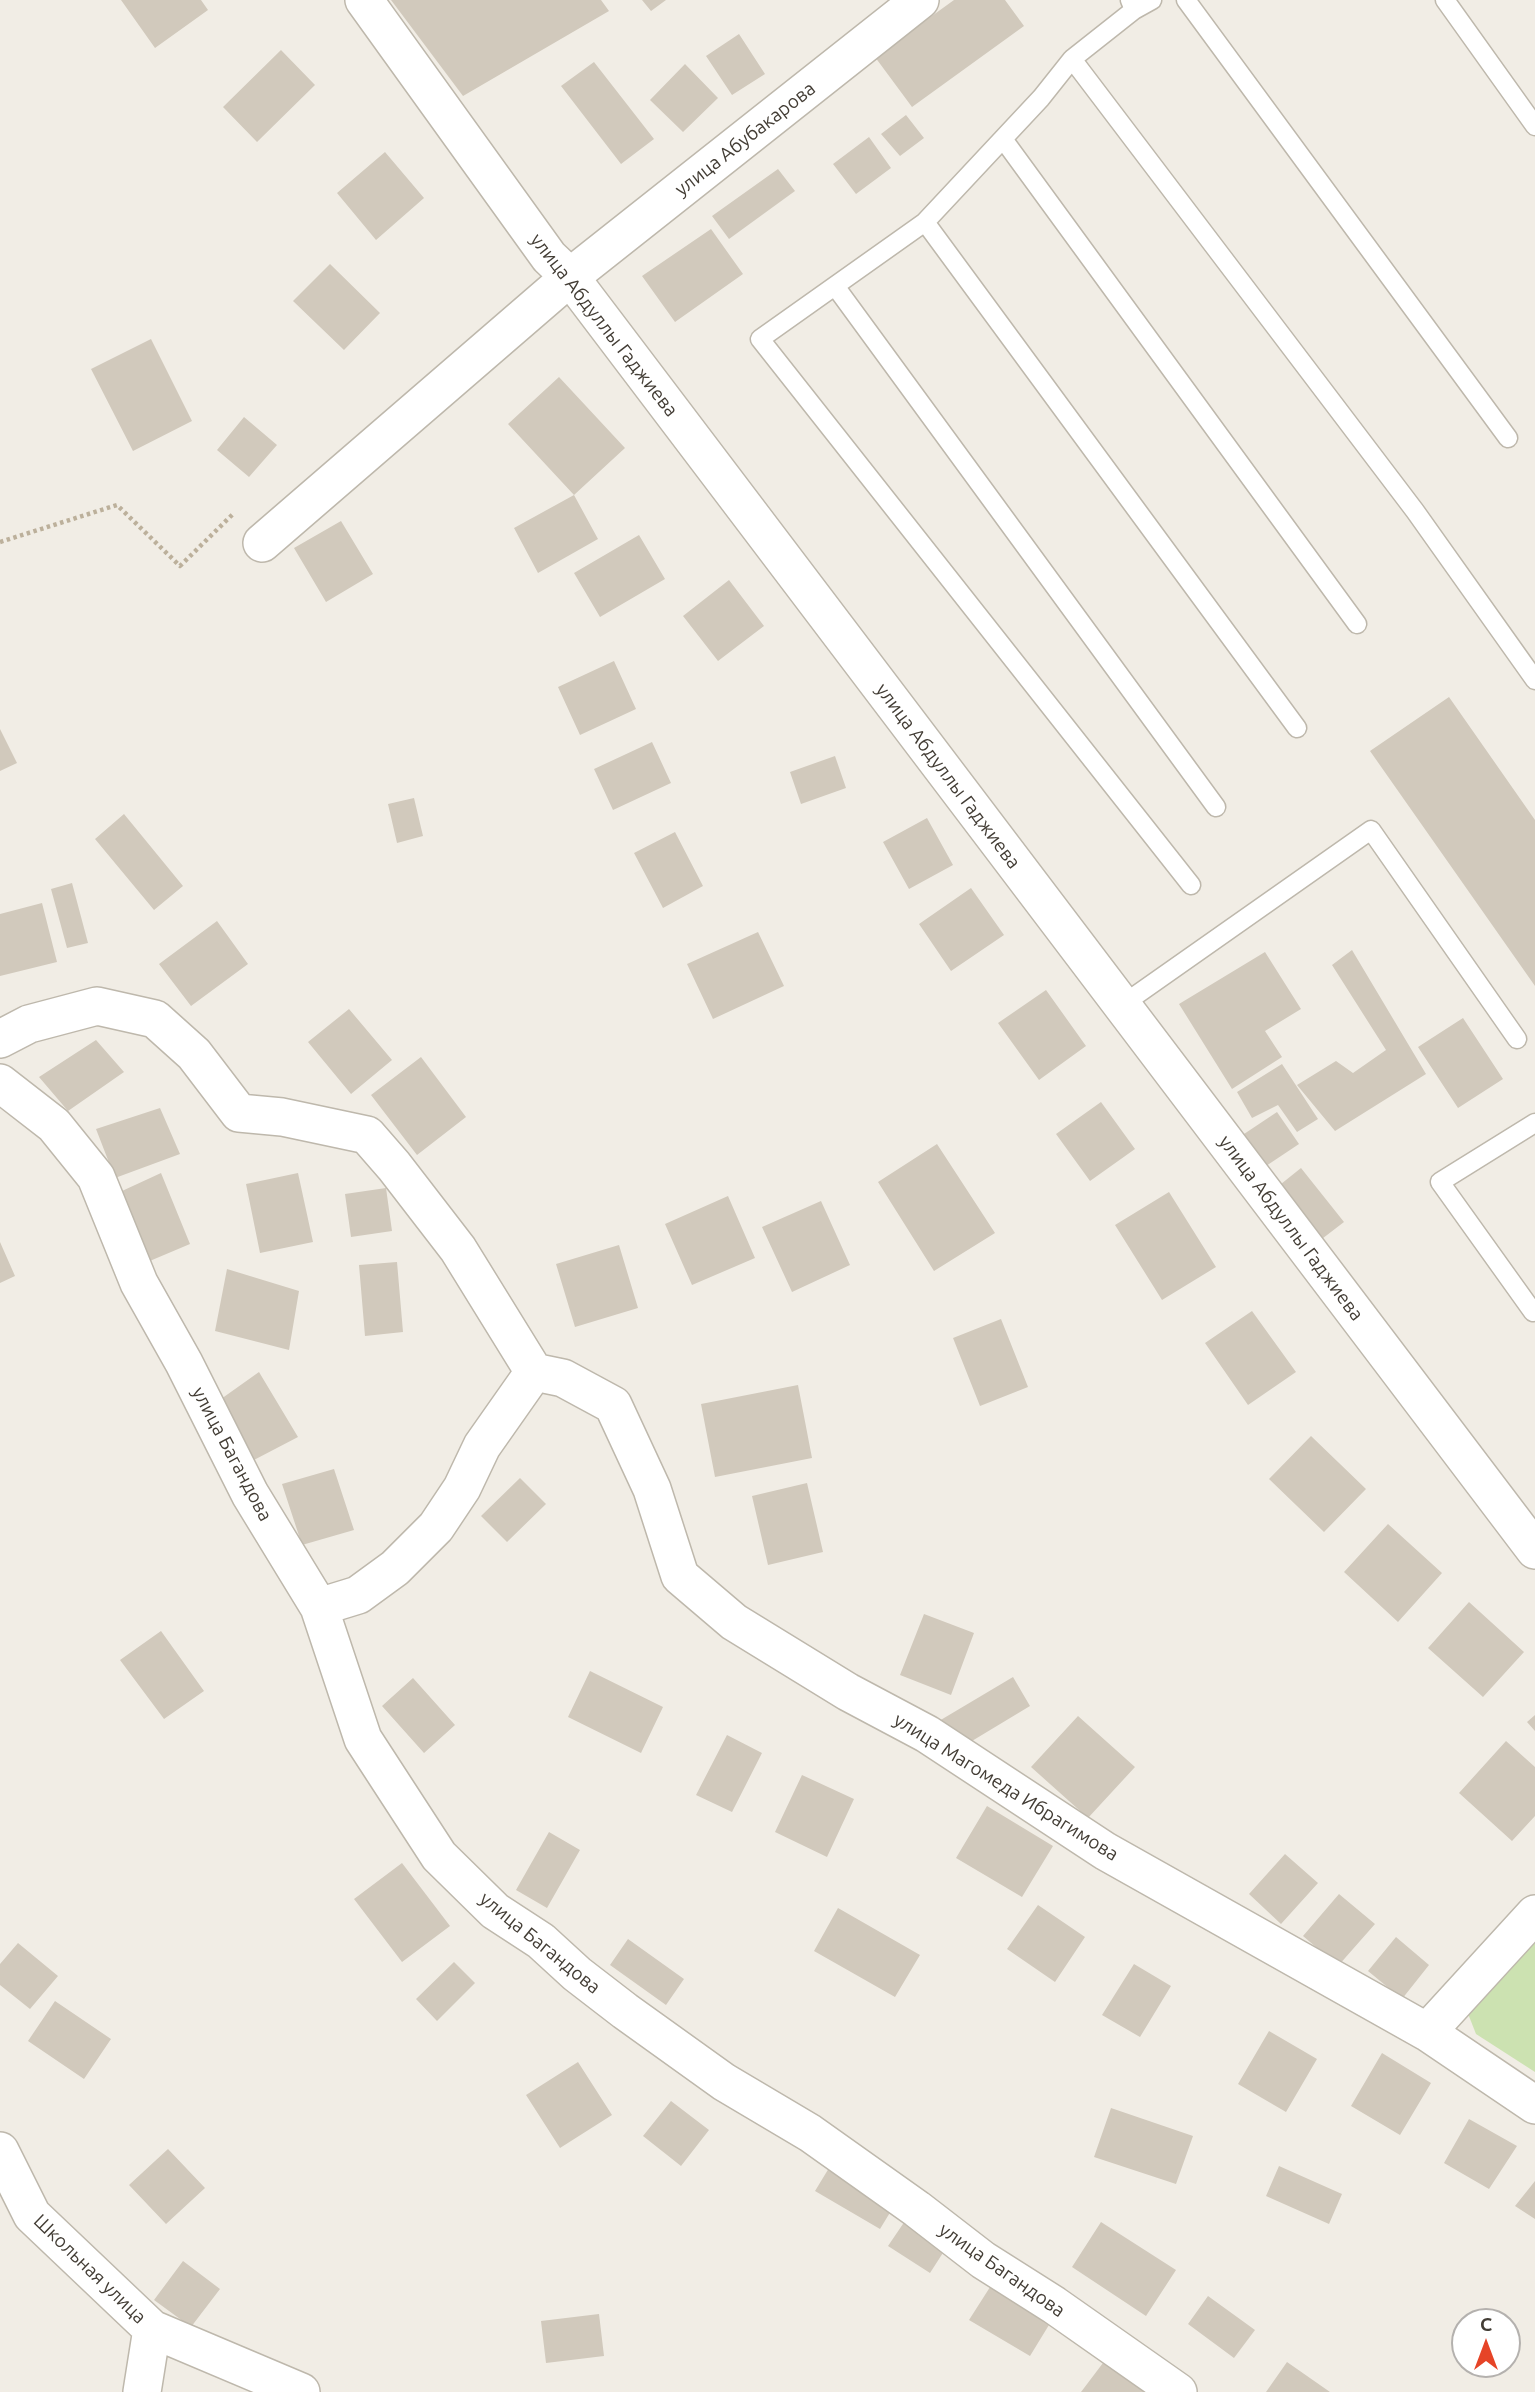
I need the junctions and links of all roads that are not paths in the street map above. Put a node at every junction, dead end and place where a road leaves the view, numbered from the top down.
1 (364, 0) edge
2 (920, 0) edge
3 (1152, 0) edge
4 (1186, 0) edge
5 (1445, 0) edge
6 (1132, 5) edge
7 (1072, 59) junction
8 (1535, 127) edge
9 (1003, 139) junction
10 (925, 222) junction
11 (570, 277) junction
12 (835, 286) junction
13 (1507, 438) dead end
14 (262, 543) dead end
15 (1357, 624) dead end
16 (1535, 680) edge
17 (1297, 728) dead end
18 (1216, 807) dead end
19 (1191, 885) dead end
20 (1122, 1005) junction
21 (0, 1039) edge
22 (1517, 1039) dead end
23 (0, 1083) edge
24 (1535, 1123) edge
25 (1535, 1311) edge
26 (534, 1372) junction
27 (1535, 1550) edge
28 (319, 1607) junction
29 (1535, 1914) edge
30 (1427, 2032) junction
31 (1535, 2105) edge
32 (0, 2151) edge
33 (152, 2329) junction
34 (142, 2392) edge
35 (301, 2392) edge
36 (1178, 2392) edge

1 - 11 street, улица Абдуллы Гаджиева
2 - 11 street, улица Абубакарова
3 - 6 lane
4 - 13 lane
5 - 8 lane
6 - 7 lane
7 - 9 lane
7 - 16 lane
9 - 10 lane
9 - 15 lane
10 - 12 lane
10 - 17 lane
11 - 14 street, улица Абубакарова
11 - 20 street, улица Абдуллы Гаджиева
12 - 18 lane
12 - 19 lane
20 - 22 lane
20 - 27 street, улица Абдуллы Гаджиева
21 - 26 street
23 - 28 street, улица Багандова
24 - 25 lane
26 - 28 street
26 - 30 street, улица Магомеда Ибрагимова
28 - 36 street, улица Багандова
29 - 30 street
30 - 31 street, улица Магомеда Ибрагимова
32 - 33 street, Школьная улица
33 - 34 street, Школьная улица
33 - 35 street

